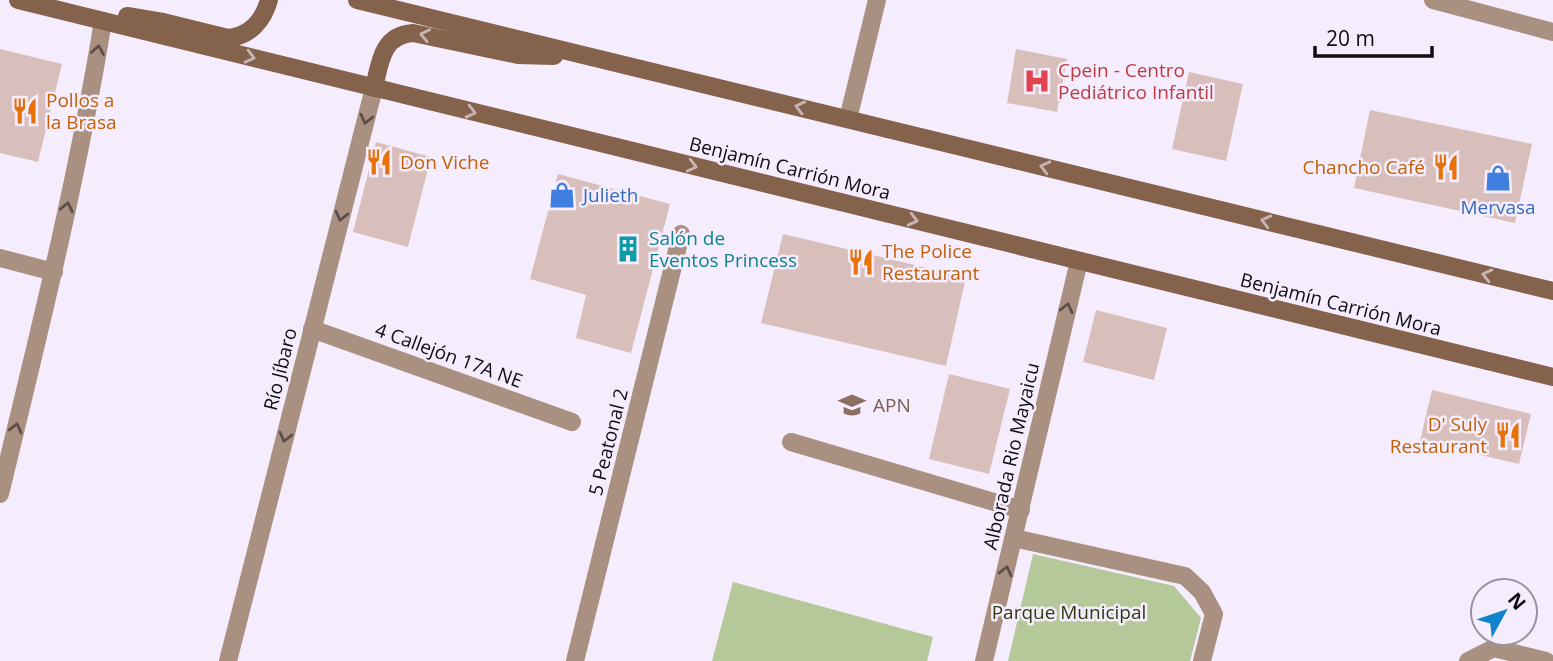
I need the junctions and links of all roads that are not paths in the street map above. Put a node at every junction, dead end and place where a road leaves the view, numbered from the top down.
1 (18, 0) edge
2 (269, 0) edge
3 (357, 0) edge
4 (877, 0) edge
5 (1433, 0) edge
6 (103, 21) junction
7 (1553, 32) edge
8 (589, 56) junction
9 (374, 88) junction
10 (848, 119) junction
11 (681, 234) dead end
12 (0, 258) edge
13 (1079, 261) junction
14 (54, 272) junction
15 (1553, 291) edge
16 (312, 329) junction
17 (1553, 377) edge
18 (572, 422) dead end
19 (791, 442) dead end
20 (0, 494) edge
21 (1021, 510) junction
22 (1014, 538) junction
23 (228, 661) edge
24 (575, 661) edge
25 (984, 661) edge
26 (1202, 661) edge
27 (1468, 661) edge
28 (1546, 661) edge

1 - 6 main road, Benjamín Carrión Mora
2 - 6 main road
3 - 8 main road
4 - 10 street
5 - 7 street
6 -> 9 main road, Benjamín Carrión Mora
14 -> 6 street
8 -> 9 main road
10 -> 8 main road
9 -> 13 main road, Benjamín Carrión Mora
9 -> 16 street, Río Jíbaro
15 -> 10 main road
11 - 24 street, 5 Peatonal 2
12 - 14 street
13 - 17 main road, Benjamín Carrión Mora
21 -> 13 street, Alborada Rio Mayaicu
20 -> 14 street
16 - 18 street, 4 Callejón 17A NE
16 -> 23 street, Río Jíbaro
19 - 21 street
21 - 22 street, Alborada Rio Mayaicu
25 -> 22 street, Alborada Rio Mayaicu
22 - 26 street
27 - 28 street

